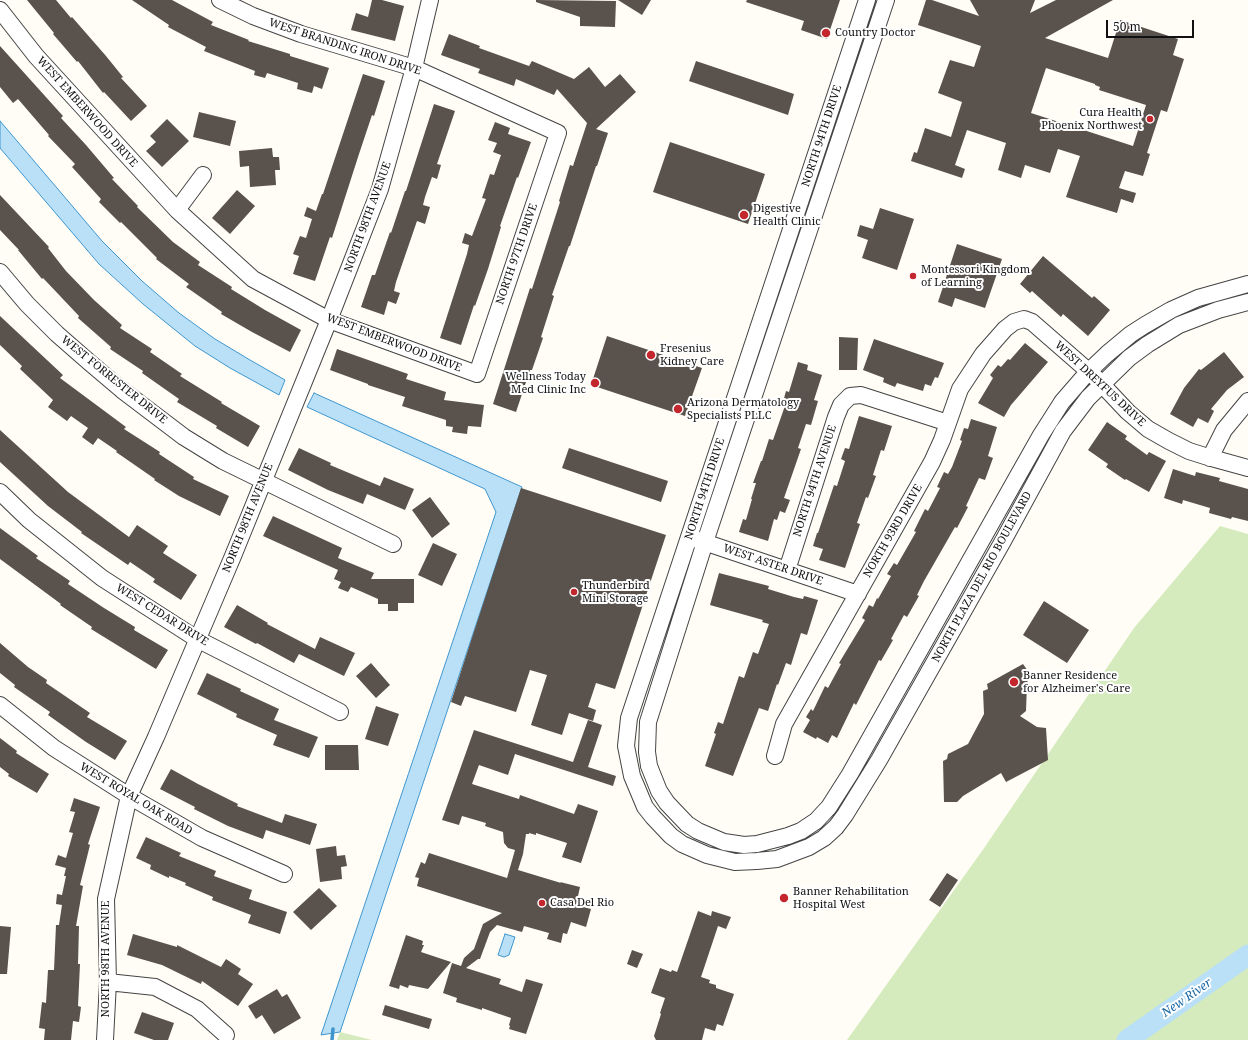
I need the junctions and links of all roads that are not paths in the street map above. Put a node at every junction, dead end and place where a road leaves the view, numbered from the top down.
1 (220, 0) edge
2 (430, 0) edge
3 (867, 0) edge
4 (886, 0) edge
5 (0, 10) edge
6 (414, 68) junction
7 (558, 133) joint
8 (203, 175) dead end
9 (177, 210) junction
10 (0, 272) edge
11 (775, 278) junction
12 (791, 284) junction
13 (1248, 284) edge
14 (1198, 298) junction
15 (1248, 302) edge
16 (1204, 314) junction
17 (1024, 319) joint
18 (329, 320) junction
19 (1088, 372) junction
20 (477, 374) joint
21 (1102, 384) junction
22 (1248, 401) edge
23 (948, 423) junction
24 (1210, 458) junction
25 (1248, 468) edge
26 (263, 481) junction
27 (0, 492) edge
28 (689, 537) junction
29 (705, 542) junction
30 (393, 544) dead end
31 (786, 570) junction
32 (858, 594) junction
33 (197, 639) junction
34 (0, 705) edge
35 (340, 712) dead end
36 (863, 751) junction
37 (774, 756) dead end
38 (879, 760) junction
39 (129, 796) junction
40 (662, 796) junction
41 (645, 807) junction
42 (736, 844) joint
43 (735, 862) joint
44 (284, 874) dead end
45 (108, 982) junction
46 (226, 1035) dead end
47 (105, 1040) edge

1 - 6 street, WEST BRANDING IRON DRIVE
2 - 6 street, NORTH 98TH AVENUE
3 - 11 street, NORTH 94TH DRIVE
4 - 12 street, NORTH 94TH DRIVE
5 - 9 street, WEST EMBERWOOD DRIVE
6 - 7 street, WEST BRANDING IRON DRIVE
6 - 18 street, NORTH 98TH AVENUE
7 - 20 street, NORTH 97TH DRIVE
8 - 9 street
9 - 18 street, WEST EMBERWOOD DRIVE
10 - 26 street, WEST FORRESTER DRIVE
11 - 12 street
11 - 28 street, NORTH 94TH DRIVE
12 - 29 street, NORTH 94TH DRIVE
13 - 14 street, NORTH PLAZA DEL RIO BOULEVARD
14 - 16 street
14 - 19 street, NORTH PLAZA DEL RIO BOULEVARD
15 - 16 street, NORTH PLAZA DEL RIO BOULEVARD
16 - 21 street, NORTH PLAZA DEL RIO BOULEVARD
17 - 19 street, WEST DREYFUS DRIVE
17 - 23 street, NORTH 93RD DRIVE
18 - 20 street, WEST EMBERWOOD DRIVE
18 - 26 street, NORTH 98TH AVENUE
19 - 21 street, WEST DREYFUS DRIVE
19 - 36 street, NORTH PLAZA DEL RIO BOULEVARD
21 - 24 street, WEST DREYFUS DRIVE
21 - 38 street, NORTH PLAZA DEL RIO BOULEVARD
22 - 24 street
23 - 31 street, NORTH 94TH AVENUE
23 - 32 street, NORTH 93RD DRIVE
24 - 25 street, WEST DREYFUS DRIVE
26 - 30 street, WEST FORRESTER DRIVE
26 - 33 street, NORTH 98TH AVENUE
27 - 33 street, WEST CEDAR DRIVE
28 - 29 street, WEST ASTER DRIVE
28 - 41 street, NORTH 94TH DRIVE
29 - 31 street, WEST ASTER DRIVE
29 - 40 street, NORTH 94TH DRIVE
31 - 32 street, WEST ASTER DRIVE
32 - 37 street, NORTH 93RD DRIVE
33 - 35 street, WEST CEDAR DRIVE
33 - 39 street, NORTH 98TH AVENUE
34 - 39 street, WEST ROYAL OAK ROAD
36 - 38 street
36 - 42 street, NORTH PLAZA DEL RIO BOULEVARD
38 - 43 street, NORTH PLAZA DEL RIO BOULEVARD
39 - 44 street, WEST ROYAL OAK ROAD
39 - 45 street, NORTH 98TH AVENUE
40 - 41 street
40 - 42 street, NORTH 94TH DRIVE
41 - 43 street, NORTH 94TH DRIVE
45 - 46 street
45 - 47 street, NORTH 98TH AVENUE

